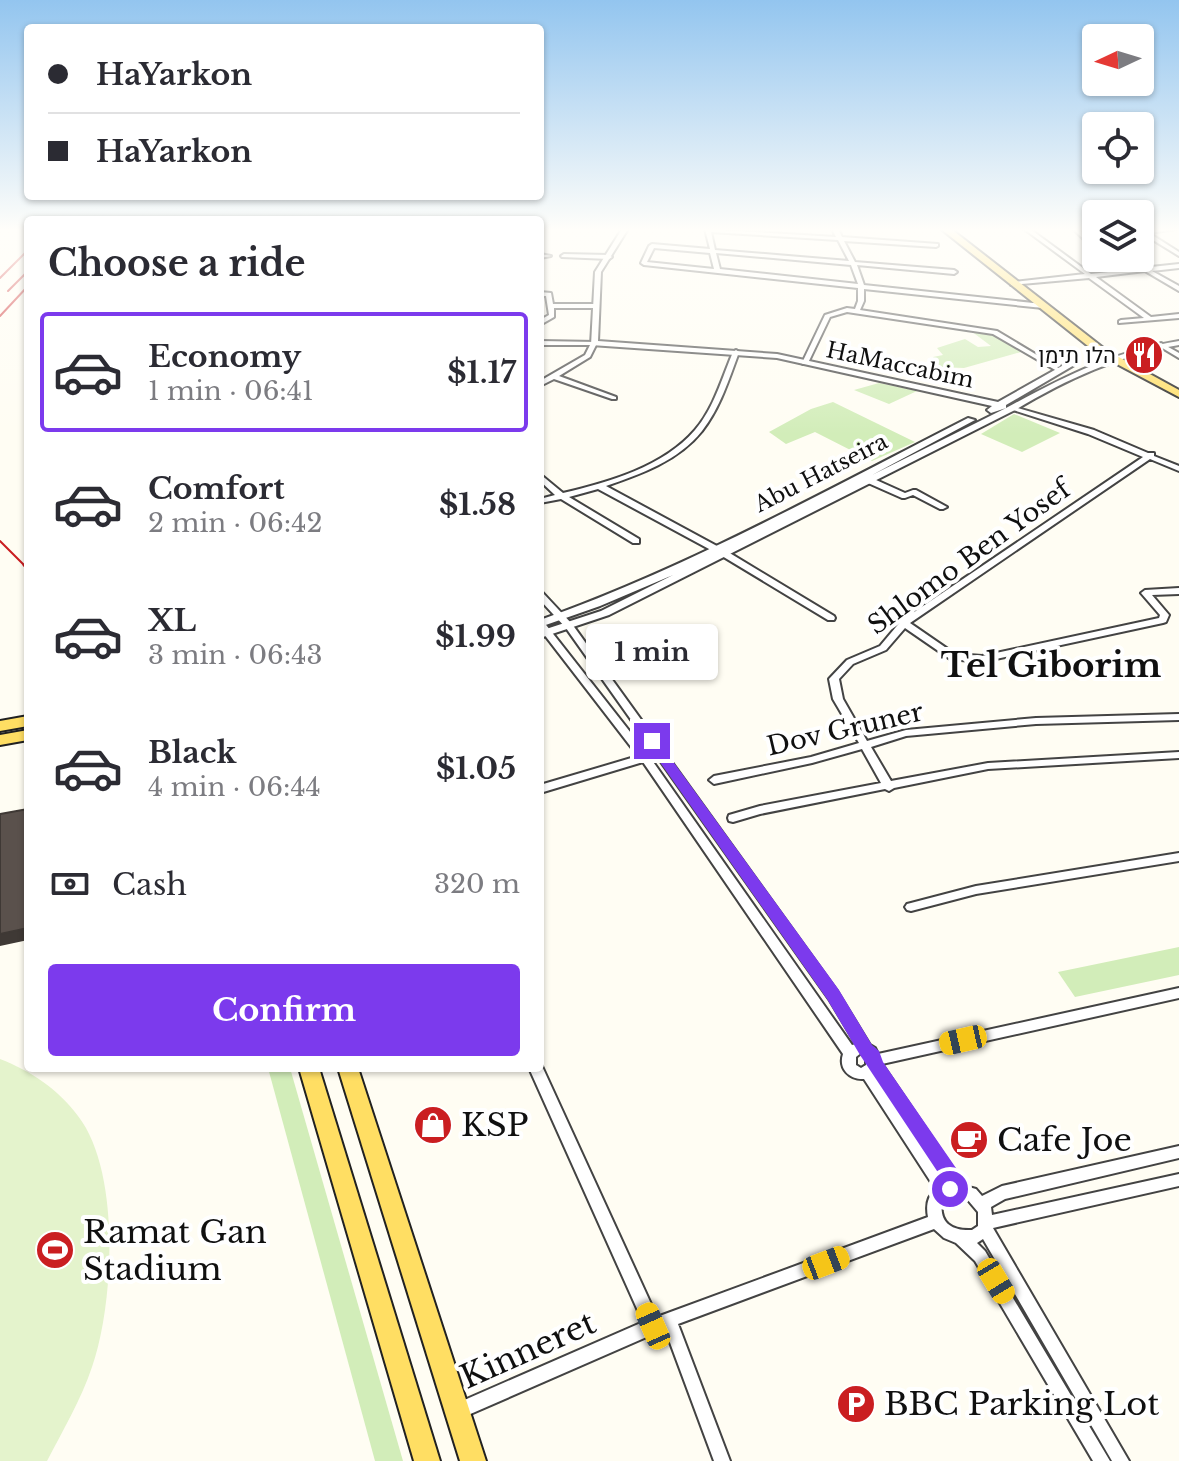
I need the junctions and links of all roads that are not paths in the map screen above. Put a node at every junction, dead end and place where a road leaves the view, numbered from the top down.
1 (550, 297) edge
2 (595, 297) edge
3 (863, 297) edge
4 (962, 297) edge
5 (1043, 297) edge
6 (1118, 297) edge
7 (1031, 298) joint
8 (1019, 303) junction
9 (551, 306) junction
10 (594, 306) junction
11 (1043, 306) junction
12 (857, 311) junction
13 (1179, 316) edge
14 (1150, 319) junction
15 (544, 322) edge
16 (1121, 322) dead end
17 (544, 343) edge
18 (594, 343) junction
19 (1179, 343) edge
20 (1161, 345) junction
21 (736, 352) junction
22 (1109, 355) junction
23 (1179, 356) edge
24 (805, 363) junction
25 (1059, 370) junction
26 (553, 376) junction
27 (544, 382) edge
28 (1179, 385) edge
29 (1179, 394) edge
30 (614, 398) dead end
31 (1001, 405) junction
32 (1012, 408) junction
33 (1151, 455) junction
34 (1179, 469) edge
35 (859, 476) junction
36 (544, 481) edge
37 (870, 481) junction
38 (599, 486) junction
39 (562, 496) junction
40 (544, 500) edge
41 (943, 507) dead end
42 (636, 541) dead end
43 (720, 551) junction
44 (1179, 591) edge
45 (544, 599) edge
46 (560, 617) junction
47 (831, 618) dead end
48 (904, 623) junction
49 (569, 626) junction
50 (544, 627) edge
51 (544, 628) edge
52 (544, 631) edge
53 (1179, 717) edge
54 (24, 722) edge
55 (0, 726) edge
56 (24, 736) edge
57 (0, 740) edge
58 (866, 745) junction
59 (1179, 755) edge
60 (645, 758) junction
61 (714, 780) dead end
62 (889, 787) junction
63 (544, 788) edge
64 (733, 818) dead end
65 (1179, 857) edge
66 (911, 907) dead end
67 (1179, 993) edge
68 (849, 1052) junction
69 (871, 1062) junction
70 (310, 1072) edge
71 (349, 1072) edge
72 (538, 1072) edge
73 (1179, 1152) edge
74 (1179, 1180) edge
75 (960, 1190) junction
76 (944, 1191) junction
77 (982, 1204) junction
78 (936, 1221) junction
79 (986, 1226) junction
80 (961, 1238) junction
81 (661, 1323) junction
82 (457, 1412) junction
83 (427, 1461) edge
84 (473, 1461) edge
85 (722, 1461) edge
86 (1102, 1461) edge
87 (1121, 1461) edge

1 - 9 street
2 - 10 street
3 - 12 street
4 - 8 street
5 - 22 main road
6 - 14 street
7 - 8 street
7 - 11 main road
8 - 11 street
9 - 10 street
9 - 15 street
10 - 18 street
11 - 22 main road
12 - 24 street
12 - 25 street
13 - 14 street
14 - 16 street
17 - 18 street, HaMaccabim
18 - 21 street, HaMaccabim
18 - 26 street
19 - 20 street
20 - 22 street
20 - 23 street
21 - 24 street, HaMaccabim
21 - 38 street
22 - 25 street, Abu Hatseira
22 - 28 main road
22 - 29 main road
22 - 32 street, Abu Hatseira
24 - 31 street, HaMaccabim
25 - 31 street, Abu Hatseira
26 - 27 street
26 - 30 street
31 - 32 street, HaMaccabim
31 - 35 street, Abu Hatseira
32 - 33 street
32 - 37 street, Abu Hatseira
33 - 34 street
33 - 48 street, Shlomo Ben Yosef
35 - 37 street
35 - 43 street, Abu Hatseira
36 - 39 street
37 - 41 street
37 - 43 street, Abu Hatseira
38 - 39 street
38 - 43 street
39 - 40 street
39 - 42 street
43 - 46 street, Abu Hatseira
43 - 47 street
43 - 49 street, Abu Hatseira
44 - 48 street
45 - 46 street
46 - 49 street
46 - 50 street, Abu Hatseira
48 - 58 street, Shlomo Ben Yosef
49 - 51 street, Abu Hatseira
49 - 69 street
52 - 60 street
53 - 58 street, Dov Gruner
54 - 55 main road
56 - 57 main road
58 - 61 street, Dov Gruner
58 - 62 street
59 - 62 street
60 - 63 street
60 - 68 street
62 - 64 street
65 - 66 street
67 - 69 street
68 - 69 street
68 - 69 street
69 - 75 street
69 - 76 street
70 - 83 main road
71 - 82 main road
72 - 81 street
73 - 77 street
74 - 79 street
75 - 76 street
75 - 77 street
76 - 78 street
77 - 79 street
78 - 80 street
78 - 81 street, Kinneret
79 - 80 street
79 - 87 street
80 - 86 street
81 - 82 street, Kinneret
81 - 85 street
82 - 84 main road

